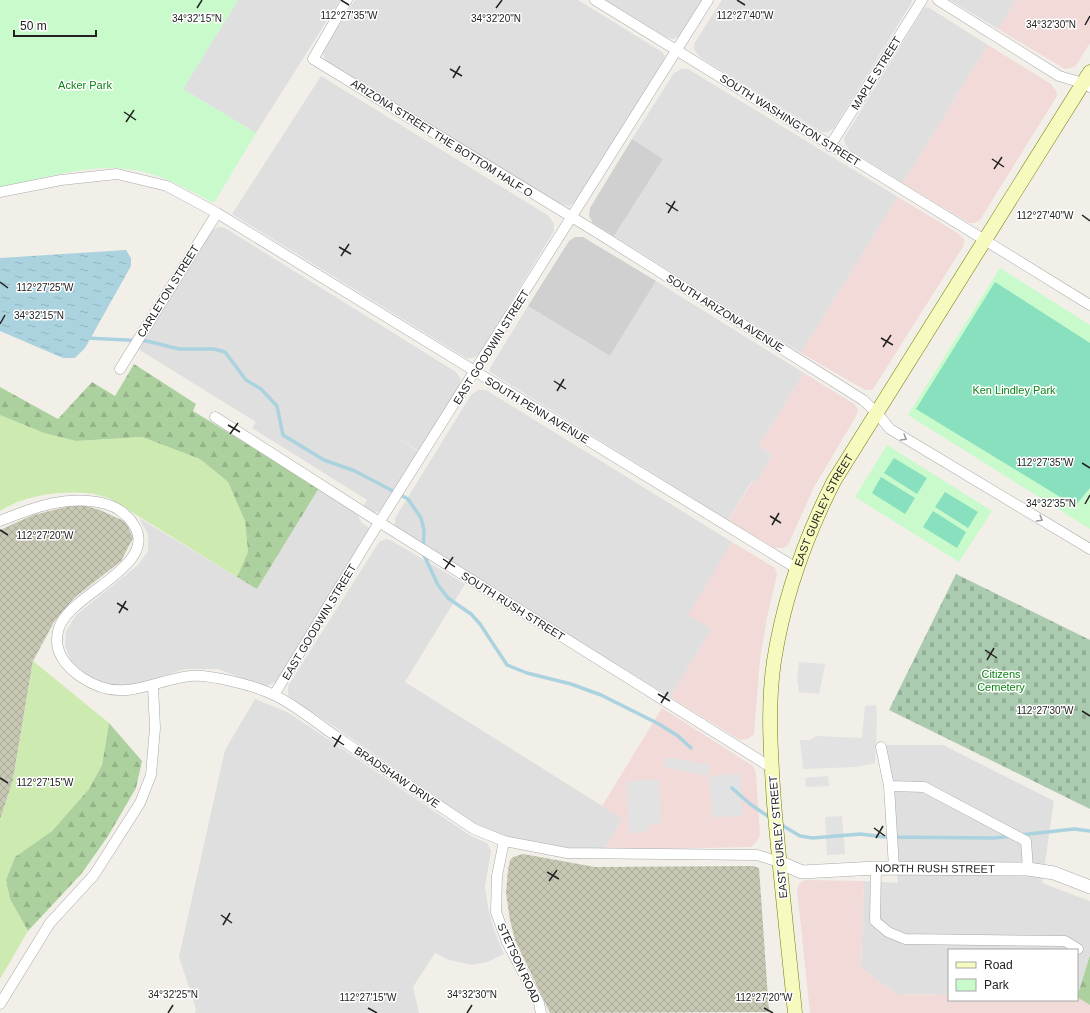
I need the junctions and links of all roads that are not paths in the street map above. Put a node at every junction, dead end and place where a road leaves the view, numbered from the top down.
1 (347, 0) edge
2 (595, 0) edge
3 (708, 0) edge
4 (922, 0) edge
5 (938, 0) edge
6 (677, 50) junction
7 (1088, 81) edge
8 (830, 146) junction
9 (0, 192) edge
10 (217, 213) junction
11 (571, 218) junction
12 (985, 239) junction
13 (1090, 305) edge
14 (120, 369) dead end
15 (475, 372) junction
16 (876, 412) junction
17 (215, 417) dead end
18 (0, 521) edge
19 (379, 522) junction
20 (1090, 549) edge
21 (796, 568) junction
22 (153, 686) junction
23 (274, 695) junction
24 (881, 747) dead end
25 (772, 768) junction
26 (889, 786) junction
27 (504, 841) junction
28 (779, 862) junction
29 (876, 868) junction
30 (894, 868) junction
31 (1028, 869) junction
32 (1090, 887) edge
33 (1078, 949) dead end
34 (0, 1004) edge
35 (541, 1013) edge
36 (795, 1013) edge

1 - 11 street, ARIZONA STREET THE BOTTOM HALF O
2 - 6 street, SOUTH WASHINGTON STREET
3 - 6 street, EAST GOODWIN STREET
4 - 8 street, MAPLE STREET
5 - 7 street
6 - 8 street, SOUTH WASHINGTON STREET
6 - 11 street, EAST GOODWIN STREET
7 - 12 main road, EAST GURLEY STREET
8 - 12 street, SOUTH WASHINGTON STREET
9 - 10 street, SOUTH PENN AVENUE
10 - 14 street, CARLETON STREET
10 - 15 street, SOUTH PENN AVENUE
11 - 15 street, EAST GOODWIN STREET
11 - 16 street, SOUTH ARIZONA AVENUE
12 - 13 street, SOUTH WASHINGTON STREET
12 - 16 main road, EAST GURLEY STREET
15 - 19 street, EAST GOODWIN STREET
15 - 21 street, SOUTH PENN AVENUE
16 -> 20 street, SOUTH ARIZONA AVENUE
16 - 21 main road, EAST GURLEY STREET
17 - 19 street, SOUTH RUSH STREET
18 - 22 street, BRADSHAW DRIVE
19 - 23 street, EAST GOODWIN STREET
19 - 25 street, SOUTH RUSH STREET
21 - 25 main road, EAST GURLEY STREET
22 - 23 street, BRADSHAW DRIVE
22 - 34 street
23 - 27 street, BRADSHAW DRIVE
24 - 26 street
25 - 28 main road, EAST GURLEY STREET
26 - 30 street
26 - 31 street
27 - 28 street, BRADSHAW DRIVE
27 - 35 street, STETSON ROAD
28 - 29 street, NORTH RUSH STREET
28 - 36 main road, EAST GURLEY STREET
29 - 30 street, NORTH RUSH STREET
29 - 33 street
30 - 31 street, NORTH RUSH STREET
31 - 32 street, NORTH RUSH STREET

